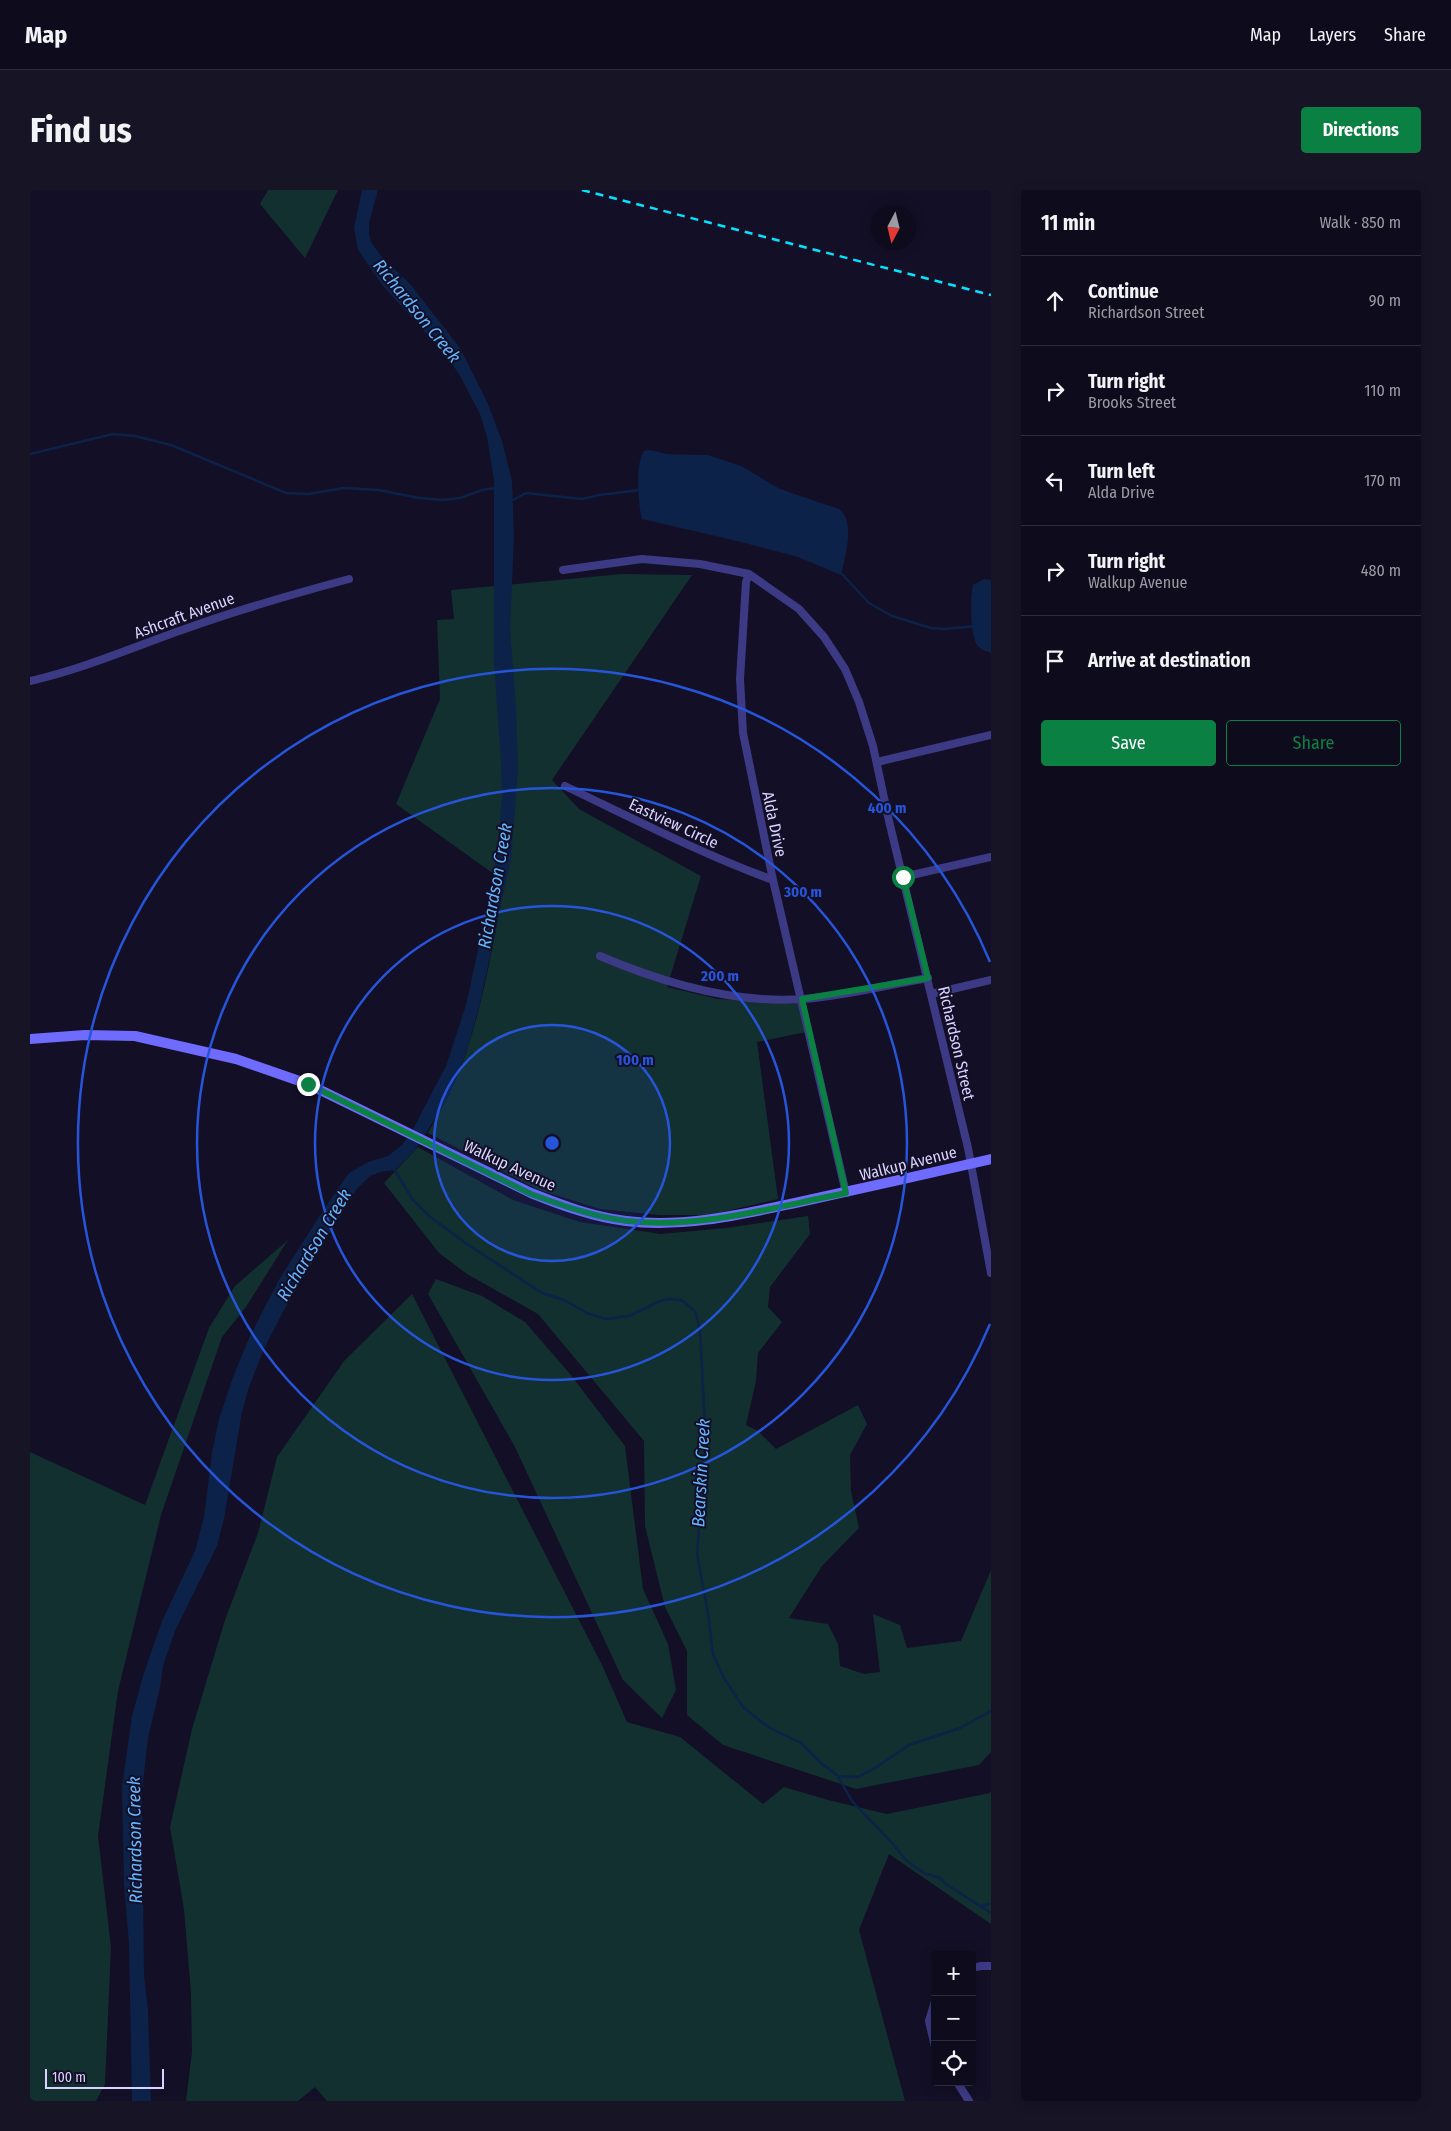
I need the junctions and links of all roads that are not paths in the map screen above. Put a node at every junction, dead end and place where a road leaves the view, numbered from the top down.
1 (563, 570) dead end
2 (749, 574) junction
3 (349, 579) dead end
4 (30, 680) edge
5 (991, 735) edge
6 (877, 762) junction
7 (565, 786) dead end
8 (991, 857) edge
9 (903, 877) junction
10 (774, 880) junction
11 (600, 956) dead end
12 (928, 978) junction
13 (991, 980) edge
14 (931, 994) junction
15 (802, 999) junction
16 (30, 1038) edge
17 (991, 1159) edge
18 (970, 1164) junction
19 (846, 1193) junction
20 (991, 1273) edge
21 (991, 1966) edge
22 (976, 1967) edge
23 (931, 2014) edge
24 (931, 2030) edge
25 (960, 2086) edge
26 (969, 2101) edge

1 - 2 street
2 - 6 street
2 - 10 street, Alda Drive
3 - 4 street, Ashcraft Avenue
5 - 6 street
6 - 9 street, Richardson Street
7 - 10 street, Eastview Circle
8 - 9 street
9 - 12 street, Richardson Street
10 - 15 street, Alda Drive
11 - 15 street
12 - 14 street, Richardson Street
12 - 15 street
13 - 14 street
14 - 18 street, Richardson Street
15 - 19 street, Alda Drive
16 - 19 street, Walkup Avenue
17 - 18 street, Walkup Avenue
18 - 19 street, Walkup Avenue
18 - 20 street, Richardson Street
21 - 22 street
23 - 24 street
25 - 26 street

